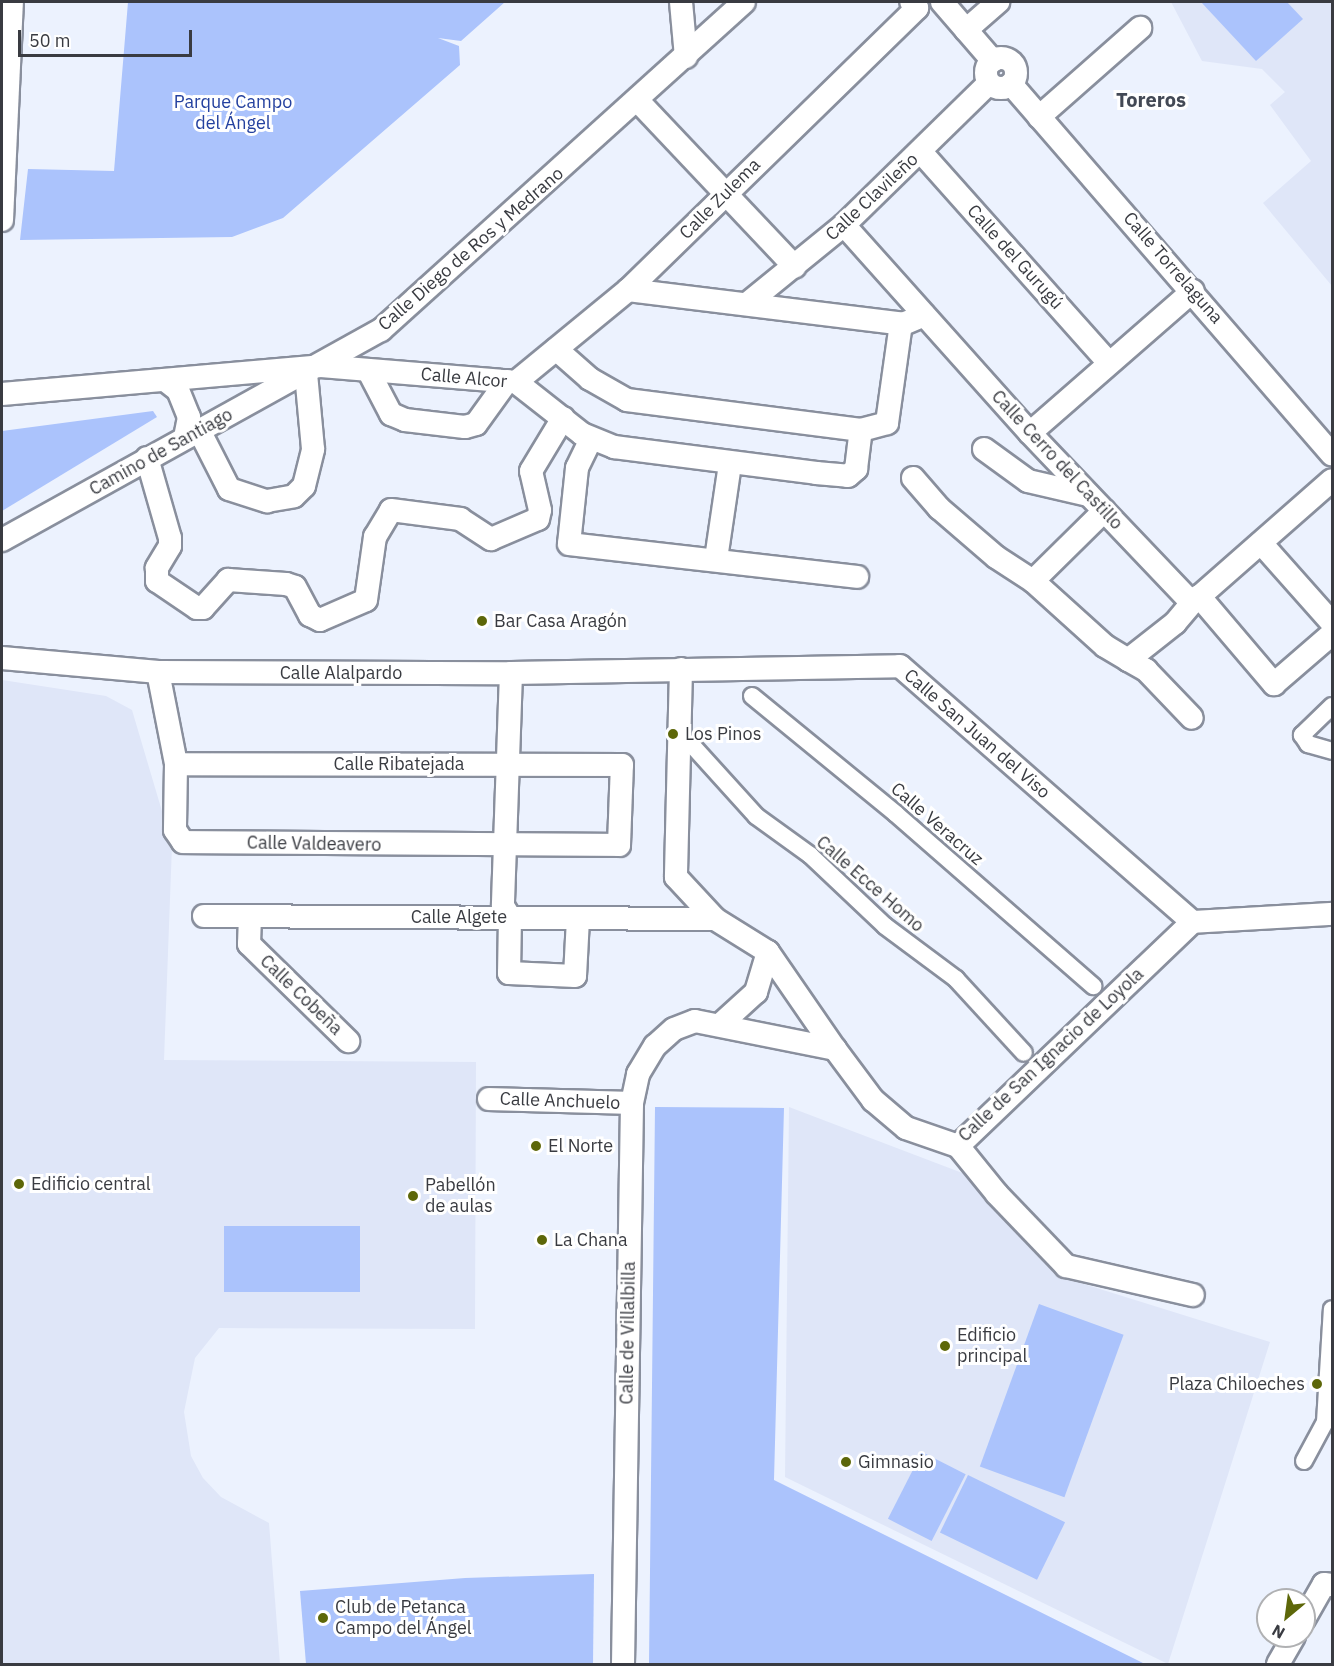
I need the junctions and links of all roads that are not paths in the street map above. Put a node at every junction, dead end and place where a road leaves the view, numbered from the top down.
1 (12, 2) edge
2 (681, 2) edge
3 (744, 2) edge
4 (942, 2) edge
5 (972, 2) edge
6 (998, 2) edge
7 (914, 5) edge
8 (1140, 28) dead end
9 (966, 30) junction
10 (686, 57) junction
11 (997, 76) junction
12 (638, 101) junction
13 (1039, 117) junction
14 (921, 152) junction
15 (725, 192) junction
16 (2, 220) edge
17 (844, 225) junction
18 (795, 267) junction
19 (628, 290) junction
20 (1193, 291) junction
21 (748, 303) junction
22 (924, 315) junction
23 (901, 324) junction
24 (556, 349) junction
25 (1108, 362) junction
26 (314, 370) junction
27 (368, 370) junction
28 (165, 380) junction
29 (511, 382) junction
30 (2, 394) edge
31 (562, 418) junction
32 (861, 430) junction
33 (1030, 433) junction
34 (192, 434) junction
35 (591, 439) junction
36 (984, 450) dead end
37 (1332, 454) edge
38 (147, 458) junction
39 (730, 464) junction
40 (914, 478) dead end
41 (1332, 480) edge
42 (1088, 495) junction
43 (1104, 511) junction
44 (2, 540) edge
45 (1260, 543) junction
46 (716, 559) junction
47 (857, 577) dead end
48 (1033, 581) junction
49 (1195, 600) junction
50 (1332, 623) edge
51 (1332, 634) edge
52 (2, 658) edge
53 (1128, 660) junction
54 (681, 669) junction
55 (158, 672) junction
56 (511, 673) junction
57 (752, 696) dead end
58 (1332, 706) edge
59 (1191, 718) dead end
60 (691, 744) dead end
61 (1332, 751) edge
62 (508, 763) junction
63 (176, 764) junction
64 (619, 845) joint
65 (506, 846) junction
66 (1332, 914) edge
67 (204, 916) dead end
68 (250, 916) junction
69 (510, 917) junction
70 (578, 919) junction
71 (715, 919) junction
72 (1192, 922) junction
73 (768, 951) junction
74 (1093, 986) dead end
75 (722, 1024) junction
76 (348, 1041) dead end
77 (835, 1049) junction
78 (1024, 1053) dead end
79 (489, 1099) dead end
80 (632, 1103) junction
81 (958, 1146) junction
82 (1193, 1295) dead end
83 (1332, 1309) edge
84 (1304, 1461) dead end
85 (1332, 1585) edge
86 (1316, 1598) edge
87 (1287, 1648) edge
88 (624, 1665) edge
89 (1278, 1665) edge

1 - 16 street
2 - 10 street
3 - 10 street, Calle Diego de Ros y Medrano
4 - 9 street, Calle Torrelaguna
5 - 9 street
6 - 9 street
7 - 15 street, Calle Zulema
8 - 13 street
9 - 11 street, Calle Torrelaguna
10 - 12 street, Calle Diego de Ros y Medrano
11 - 13 street, Calle Torrelaguna
11 - 14 street, Calle Clavileño
12 - 15 street
12 - 26 street, Calle Diego de Ros y Medrano
13 - 20 street, Calle Torrelaguna
14 - 17 street, Calle Clavileño
14 - 25 street, Calle del Gurugú
15 - 18 street
15 - 19 street, Calle Zulema
17 - 18 street, Calle Clavileño
17 - 22 street, Calle Cerro del Castillo
18 - 21 street, Calle Clavileño
19 - 21 street
19 - 24 street, Calle Zulema
20 - 25 street
20 - 37 street, Calle Torrelaguna
21 - 23 street
22 - 23 street
22 - 33 street, Calle Cerro del Castillo
23 - 32 street
24 - 29 street, Calle Zulema
24 - 32 street
25 - 33 street
26 - 27 street, Calle Alcor
26 - 28 street, Calle Diego de Ros y Medrano
26 - 34 street, Camino de Santiago
26 - 34 street
27 - 29 street, Calle Alcor
27 - 29 street, Calle Zulema
28 - 30 street, Calle Diego de Ros y Medrano
28 - 34 street
29 - 31 street, Calle Alcor
31 - 35 street, Calle Alcor
31 - 38 street
32 - 39 street, Calle Alcor
33 - 42 street, Calle Cerro del Castillo
34 - 38 street, Camino de Santiago
35 - 39 street, Calle Alcor
35 - 46 street
36 - 42 street
38 - 44 street, Camino de Santiago
39 - 46 street
40 - 48 street
41 - 45 street
42 - 43 street, Calle Cerro del Castillo
43 - 48 street
43 - 49 street, Calle Cerro del Castillo
45 - 49 street
45 - 50 street
46 - 47 street
48 - 53 street
49 - 51 street, Calle Cerro del Castillo
49 - 53 street
52 - 55 street, Calle Alalpardo
53 - 59 street
54 - 56 street, Calle Alalpardo
54 - 71 street
54 - 72 street, Calle San Juan del Viso
55 - 56 street, Calle Alalpardo
55 - 63 street, Calle Valdeavero
56 - 62 street
57 - 74 street, Calle Veracruz
58 - 61 street
60 - 78 street, Calle Ecce Homo
62 - 63 street, Calle Ribatejada
62 - 64 street, Calle Ribatejada
62 - 65 street
63 - 65 street, Calle Valdeavero
64 - 65 street, Calle Valdeavero
65 - 69 street
66 - 72 street
67 - 68 street, Calle Algete
68 - 69 street, Calle Algete
68 - 76 street, Calle Cobeña
69 - 70 street, Calle Algete
69 - 70 street
70 - 71 street, Calle Algete
71 - 73 street
72 - 81 street, Calle de San Ignacio de Loyola
73 - 75 street
73 - 77 street
75 - 77 street
75 - 80 street, Calle de Villalbilla
77 - 81 street, Calle de San Ignacio de Loyola
79 - 80 street, Calle Anchuelo
80 - 88 street, Calle de Villalbilla
81 - 82 street
83 - 84 street
85 - 86 street
87 - 89 street

